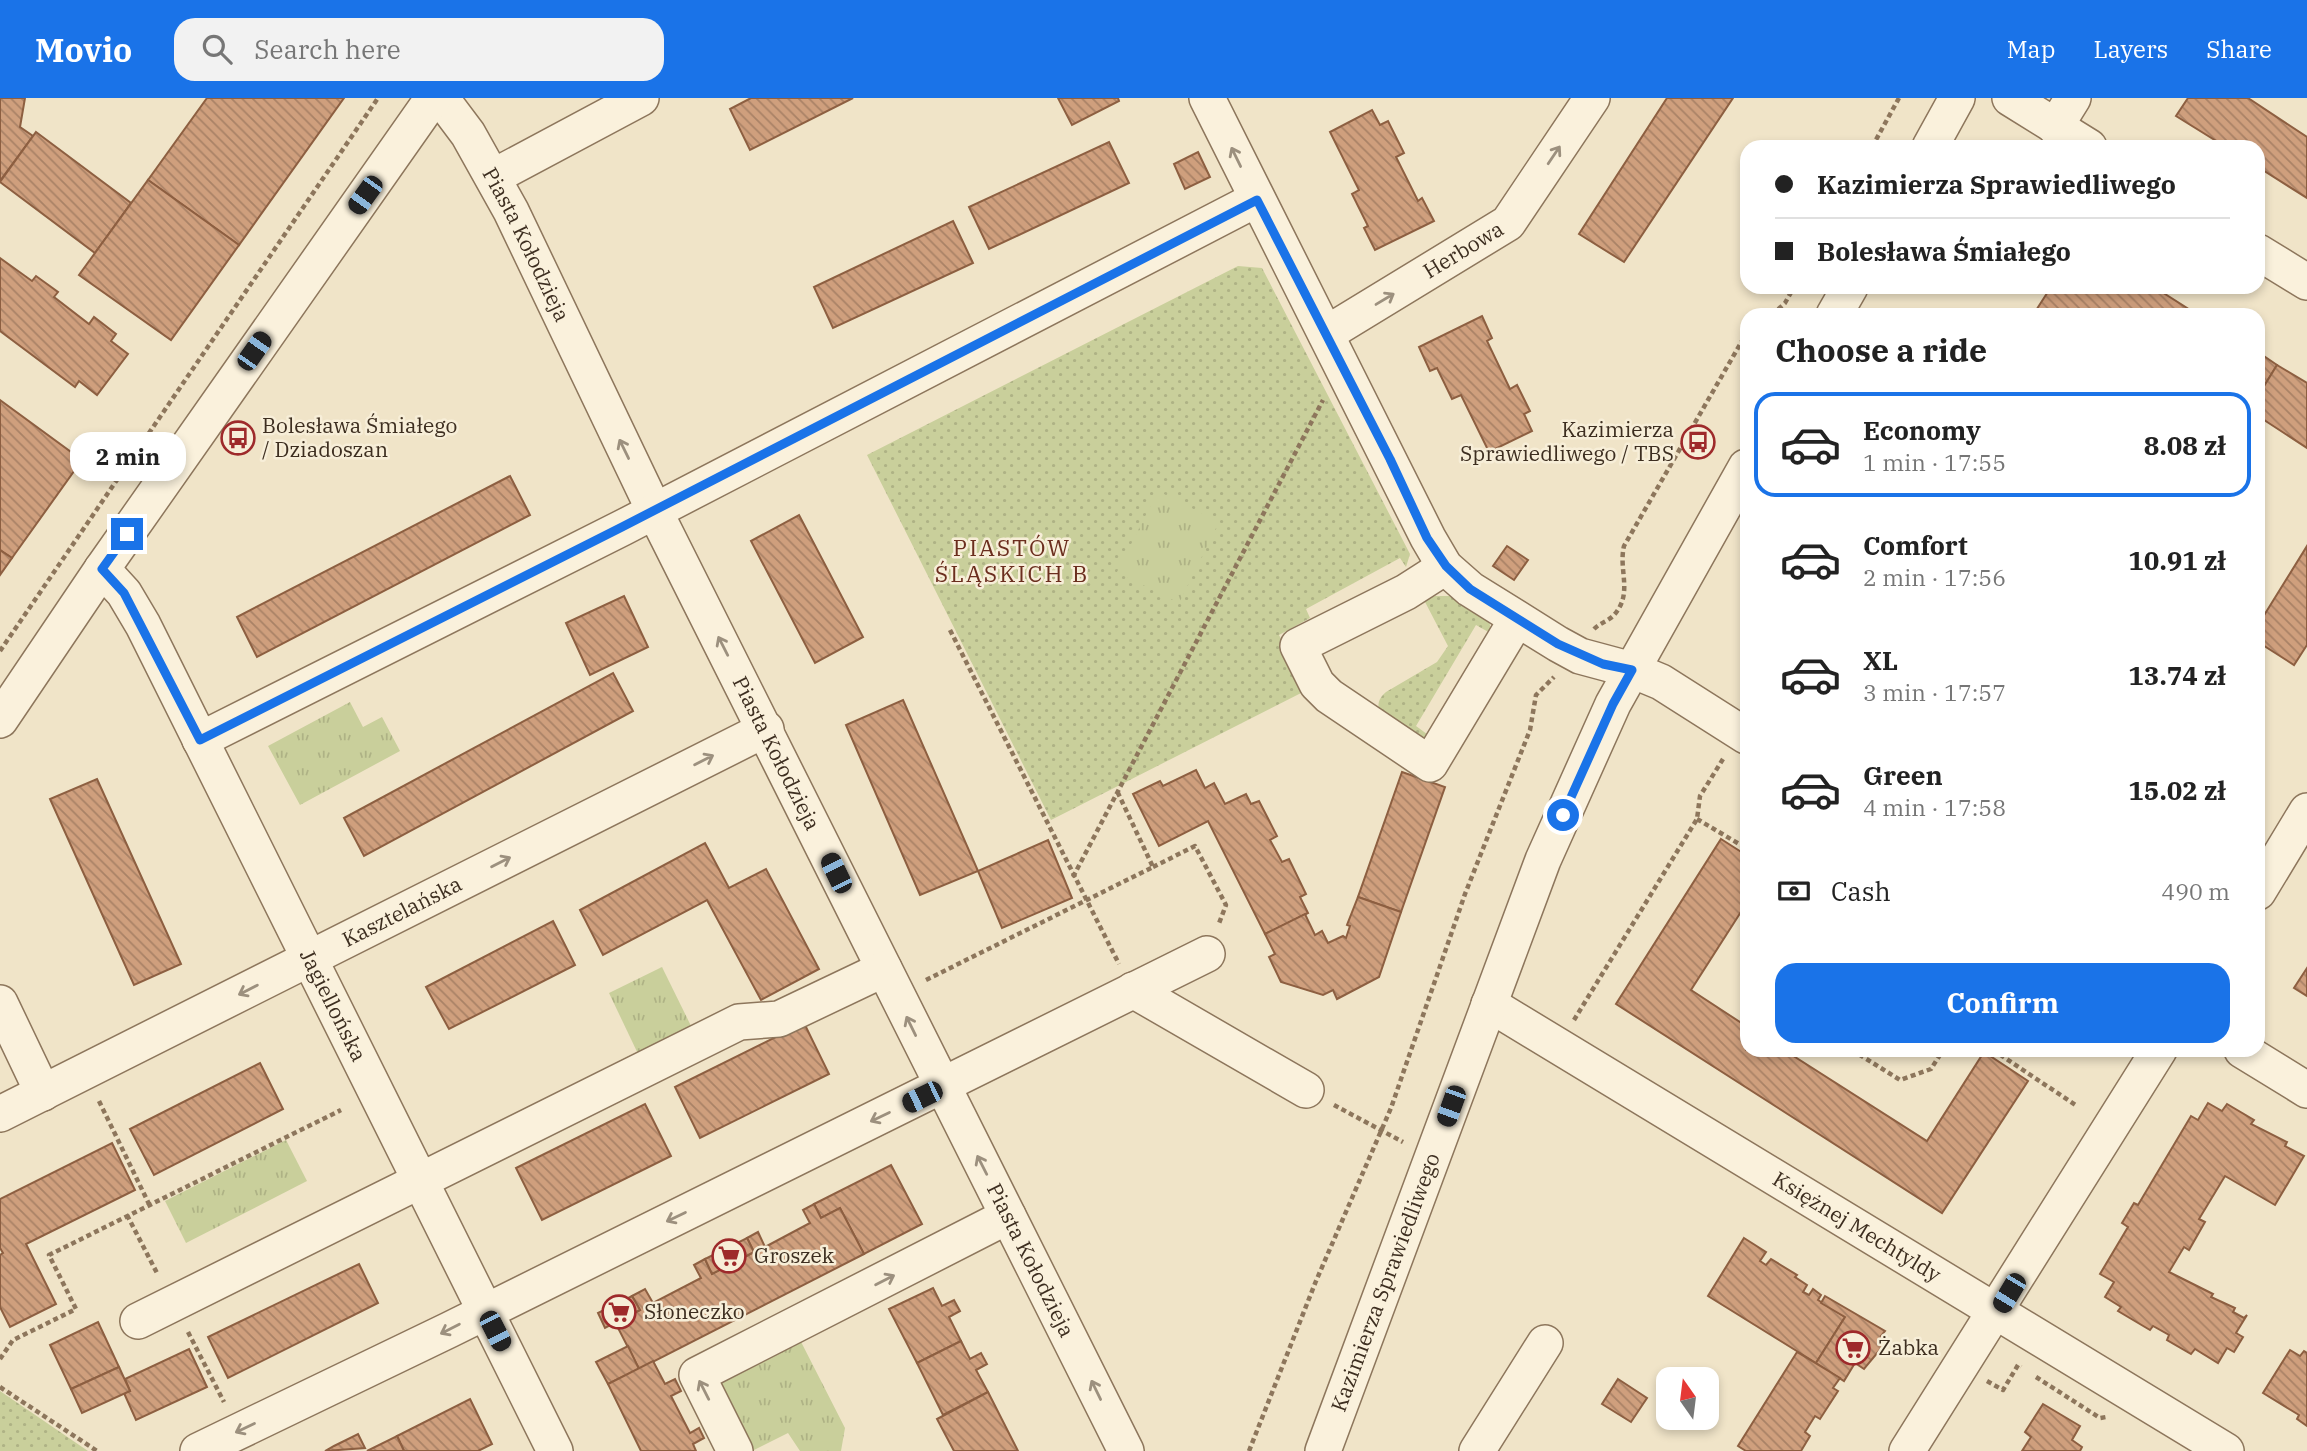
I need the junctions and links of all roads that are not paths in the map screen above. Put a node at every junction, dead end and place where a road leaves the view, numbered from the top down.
1 (433, 98) edge
2 (440, 98) edge
3 (641, 98) edge
4 (1207, 98) edge
5 (1592, 98) edge
6 (1958, 98) edge
7 (2010, 98) edge
8 (2064, 112) edge
9 (1934, 140) edge
10 (2084, 140) edge
11 (493, 177) junction
12 (1257, 200) junction
13 (2265, 256) edge
14 (2307, 282) edge
15 (1333, 350) junction
16 (1740, 478) edge
17 (653, 510) junction
18 (1446, 566) junction
19 (102, 569) junction
20 (1517, 619) junction
21 (1632, 670) junction
22 (0, 720) edge
23 (766, 729) junction
24 (1740, 732) edge
25 (200, 740) junction
26 (2307, 811) edge
27 (2265, 880) edge
28 (1207, 954) road end
29 (309, 959) junction
30 (884, 969) junction
31 (1133, 990) junction
32 (0, 1003) edge
33 (1489, 1004) junction
34 (2156, 1057) edge
35 (2253, 1057) edge
36 (942, 1087) junction
37 (1306, 1090) road end
38 (2307, 1090) edge
39 (43, 1093) junction
40 (0, 1114) edge
41 (420, 1181) junction
42 (1008, 1216) junction
43 (485, 1311) junction
44 (1996, 1314) junction
45 (138, 1321) dead end
46 (1545, 1343) dead end
47 (2172, 1437) edge
48 (198, 1451) edge
49 (555, 1451) edge
50 (735, 1451) edge
51 (1126, 1451) edge
52 (1322, 1451) edge
53 (1477, 1451) edge
54 (1907, 1451) edge
55 (2226, 1451) edge

1 - 19 street
2 - 11 street, Piasta Kołodzieja
3 - 11 street
12 -> 4 street
15 -> 5 street, Herbowa
6 - 9 street
7 - 8 street
8 - 10 street
17 -> 11 street, Piasta Kołodzieja
12 - 15 street
12 - 17 street
13 - 14 street
15 - 18 street
16 - 21 street, Kazimierza Sprawiedliwego
23 -> 17 street, Piasta Kołodzieja
17 - 25 street
18 - 20 street
18 - 20 street
19 - 22 street
19 - 25 street, Jagiellońska
20 - 21 street
21 - 24 street
21 - 33 street, Kazimierza Sprawiedliwego
29 -> 23 street, Kasztelańska
23 - 30 street, Piasta Kołodzieja
25 - 29 street, Jagiellońska
26 - 27 street
28 - 31 street
29 -> 39 street, Kasztelańska
29 - 41 street, Jagiellońska
36 -> 30 street, Piasta Kołodzieja
30 - 41 street
31 - 36 street
31 - 37 street
32 - 39 street
33 - 44 street, Księżnej Mechtyldy
33 - 52 street, Kazimierza Sprawiedliwego
34 - 44 street
35 - 38 street
42 -> 36 street, Piasta Kołodzieja
36 -> 43 street
39 - 40 street, Kasztelańska
41 - 43 street, Jagiellońska
41 - 45 street
50 -> 42 street
51 -> 42 street, Piasta Kołodzieja
43 -> 48 street
43 - 49 street, Jagiellońska
44 - 47 street, Księżnej Mechtyldy
44 - 54 street
46 - 53 street
47 - 55 street, Księżnej Mechtyldy

